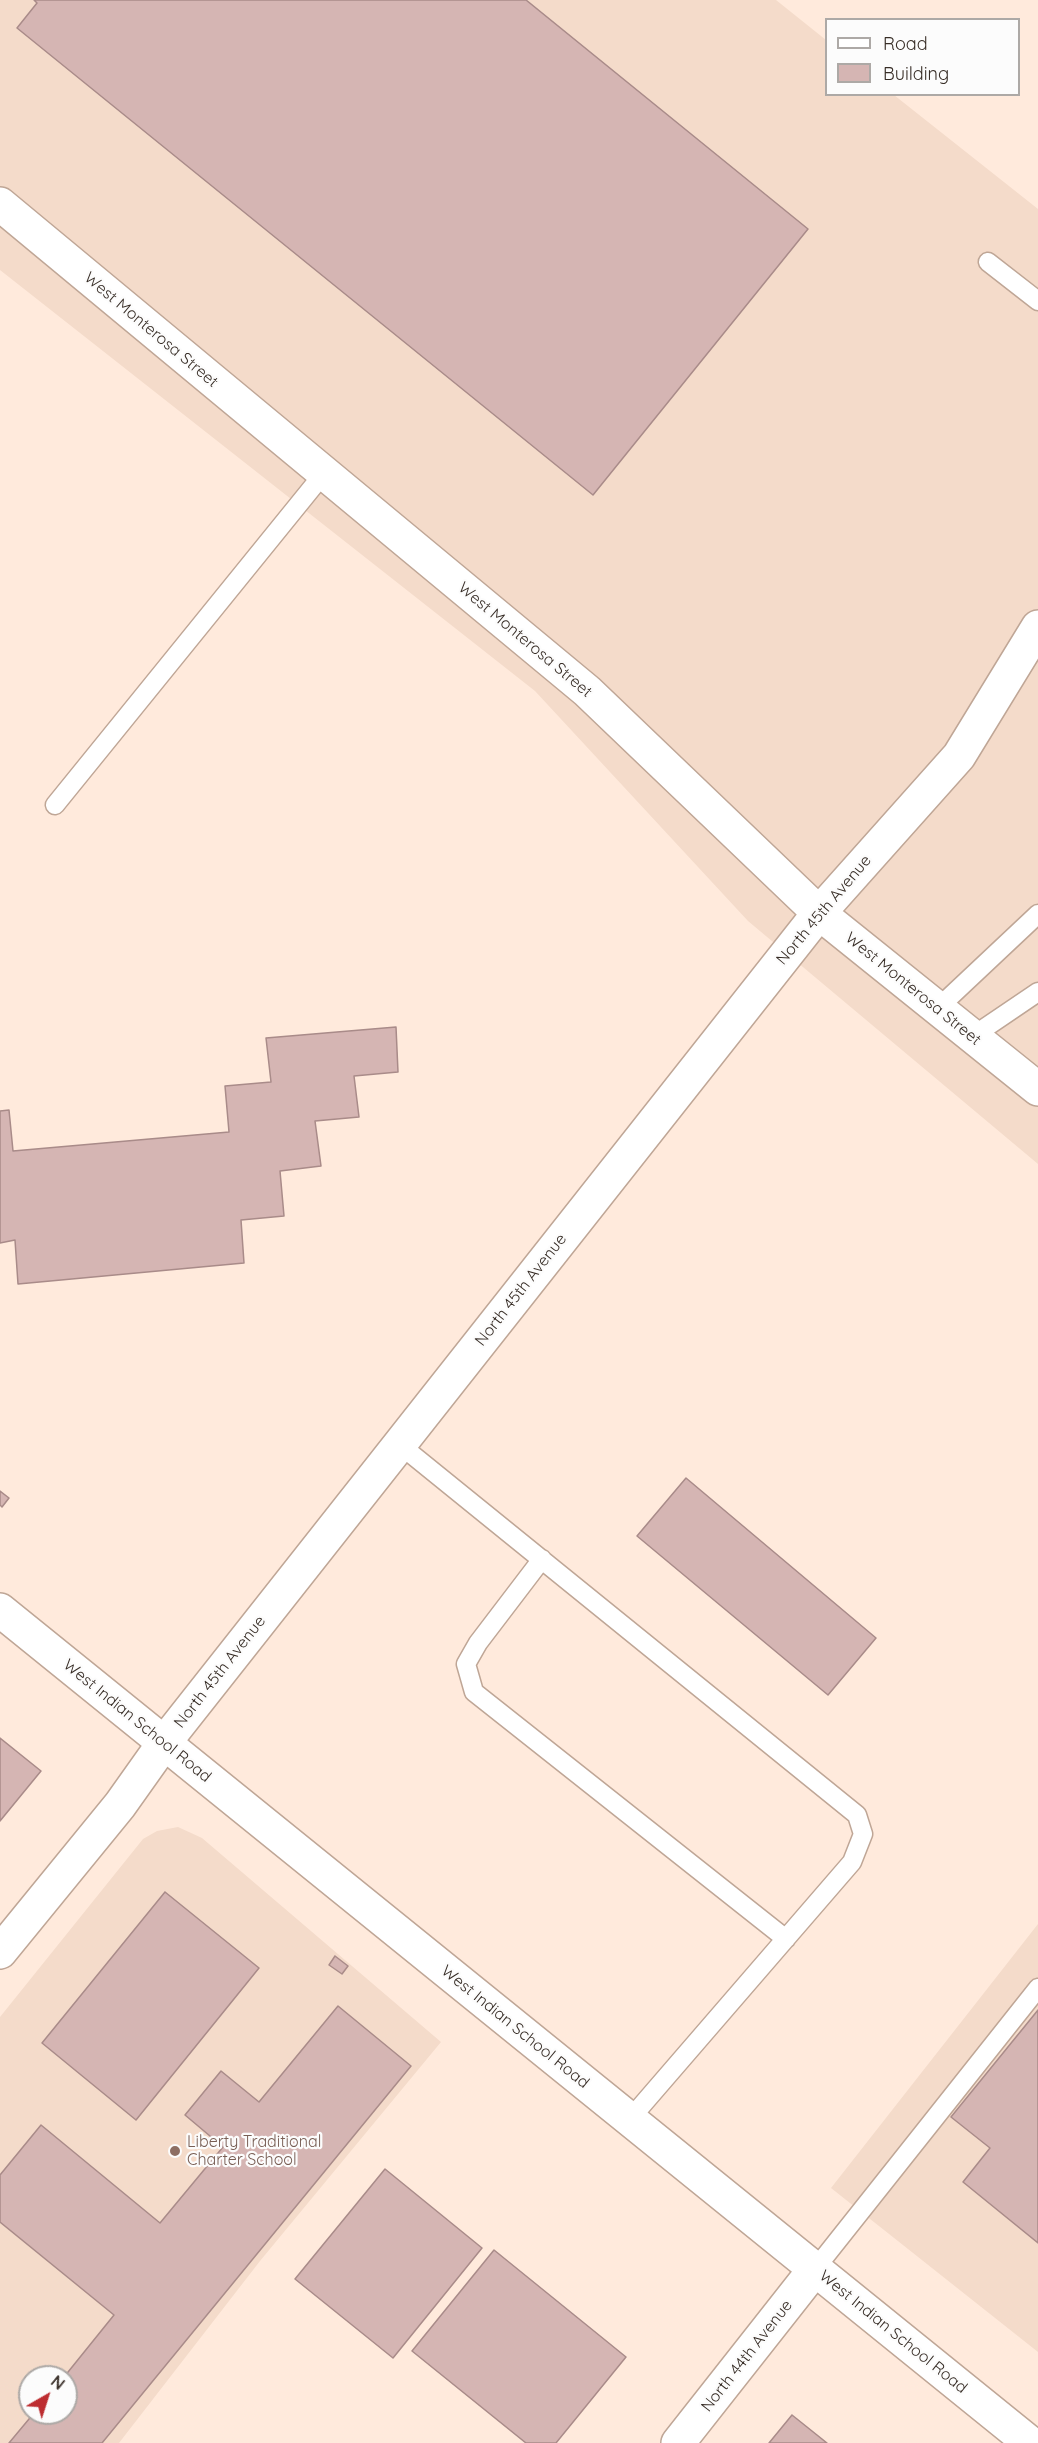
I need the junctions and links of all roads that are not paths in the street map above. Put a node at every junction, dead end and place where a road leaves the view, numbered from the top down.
1 (0, 204) edge
2 (988, 262) dead end
3 (1038, 301) edge
4 (324, 473) junction
5 (1038, 627) edge
6 (55, 805) dead end
7 (819, 913) junction
8 (1038, 914) edge
9 (1038, 992) edge
10 (938, 1008) junction
11 (973, 1036) junction
12 (1038, 1089) edge
13 (399, 1444) junction
14 (542, 1559) junction
15 (0, 1610) edge
16 (164, 1743) junction
17 (786, 1939) junction
18 (0, 1952) edge
19 (1038, 1988) edge
20 (630, 2119) junction
21 (815, 2270) junction
22 (678, 2443) edge
23 (1030, 2443) edge

1 - 4 street, West Monterosa Street
2 - 3 lane
4 - 6 lane
4 - 7 street, West Monterosa Street
5 - 7 street, North 45th Avenue
7 - 10 street, West Monterosa Street
7 - 13 street, North 45th Avenue
8 - 10 lane
9 - 11 lane
10 - 11 street, West Monterosa Street
11 - 12 street, West Monterosa Street
13 - 14 lane
13 - 16 street, North 45th Avenue
14 - 17 lane
14 - 17 lane
15 - 16 street, West Indian School Road
16 - 18 street, North 45th Avenue
16 - 20 street, West Indian School Road
17 - 20 lane
19 - 21 lane
20 - 21 street, West Indian School Road
21 - 22 street, North 44th Avenue
21 - 23 street, West Indian School Road

